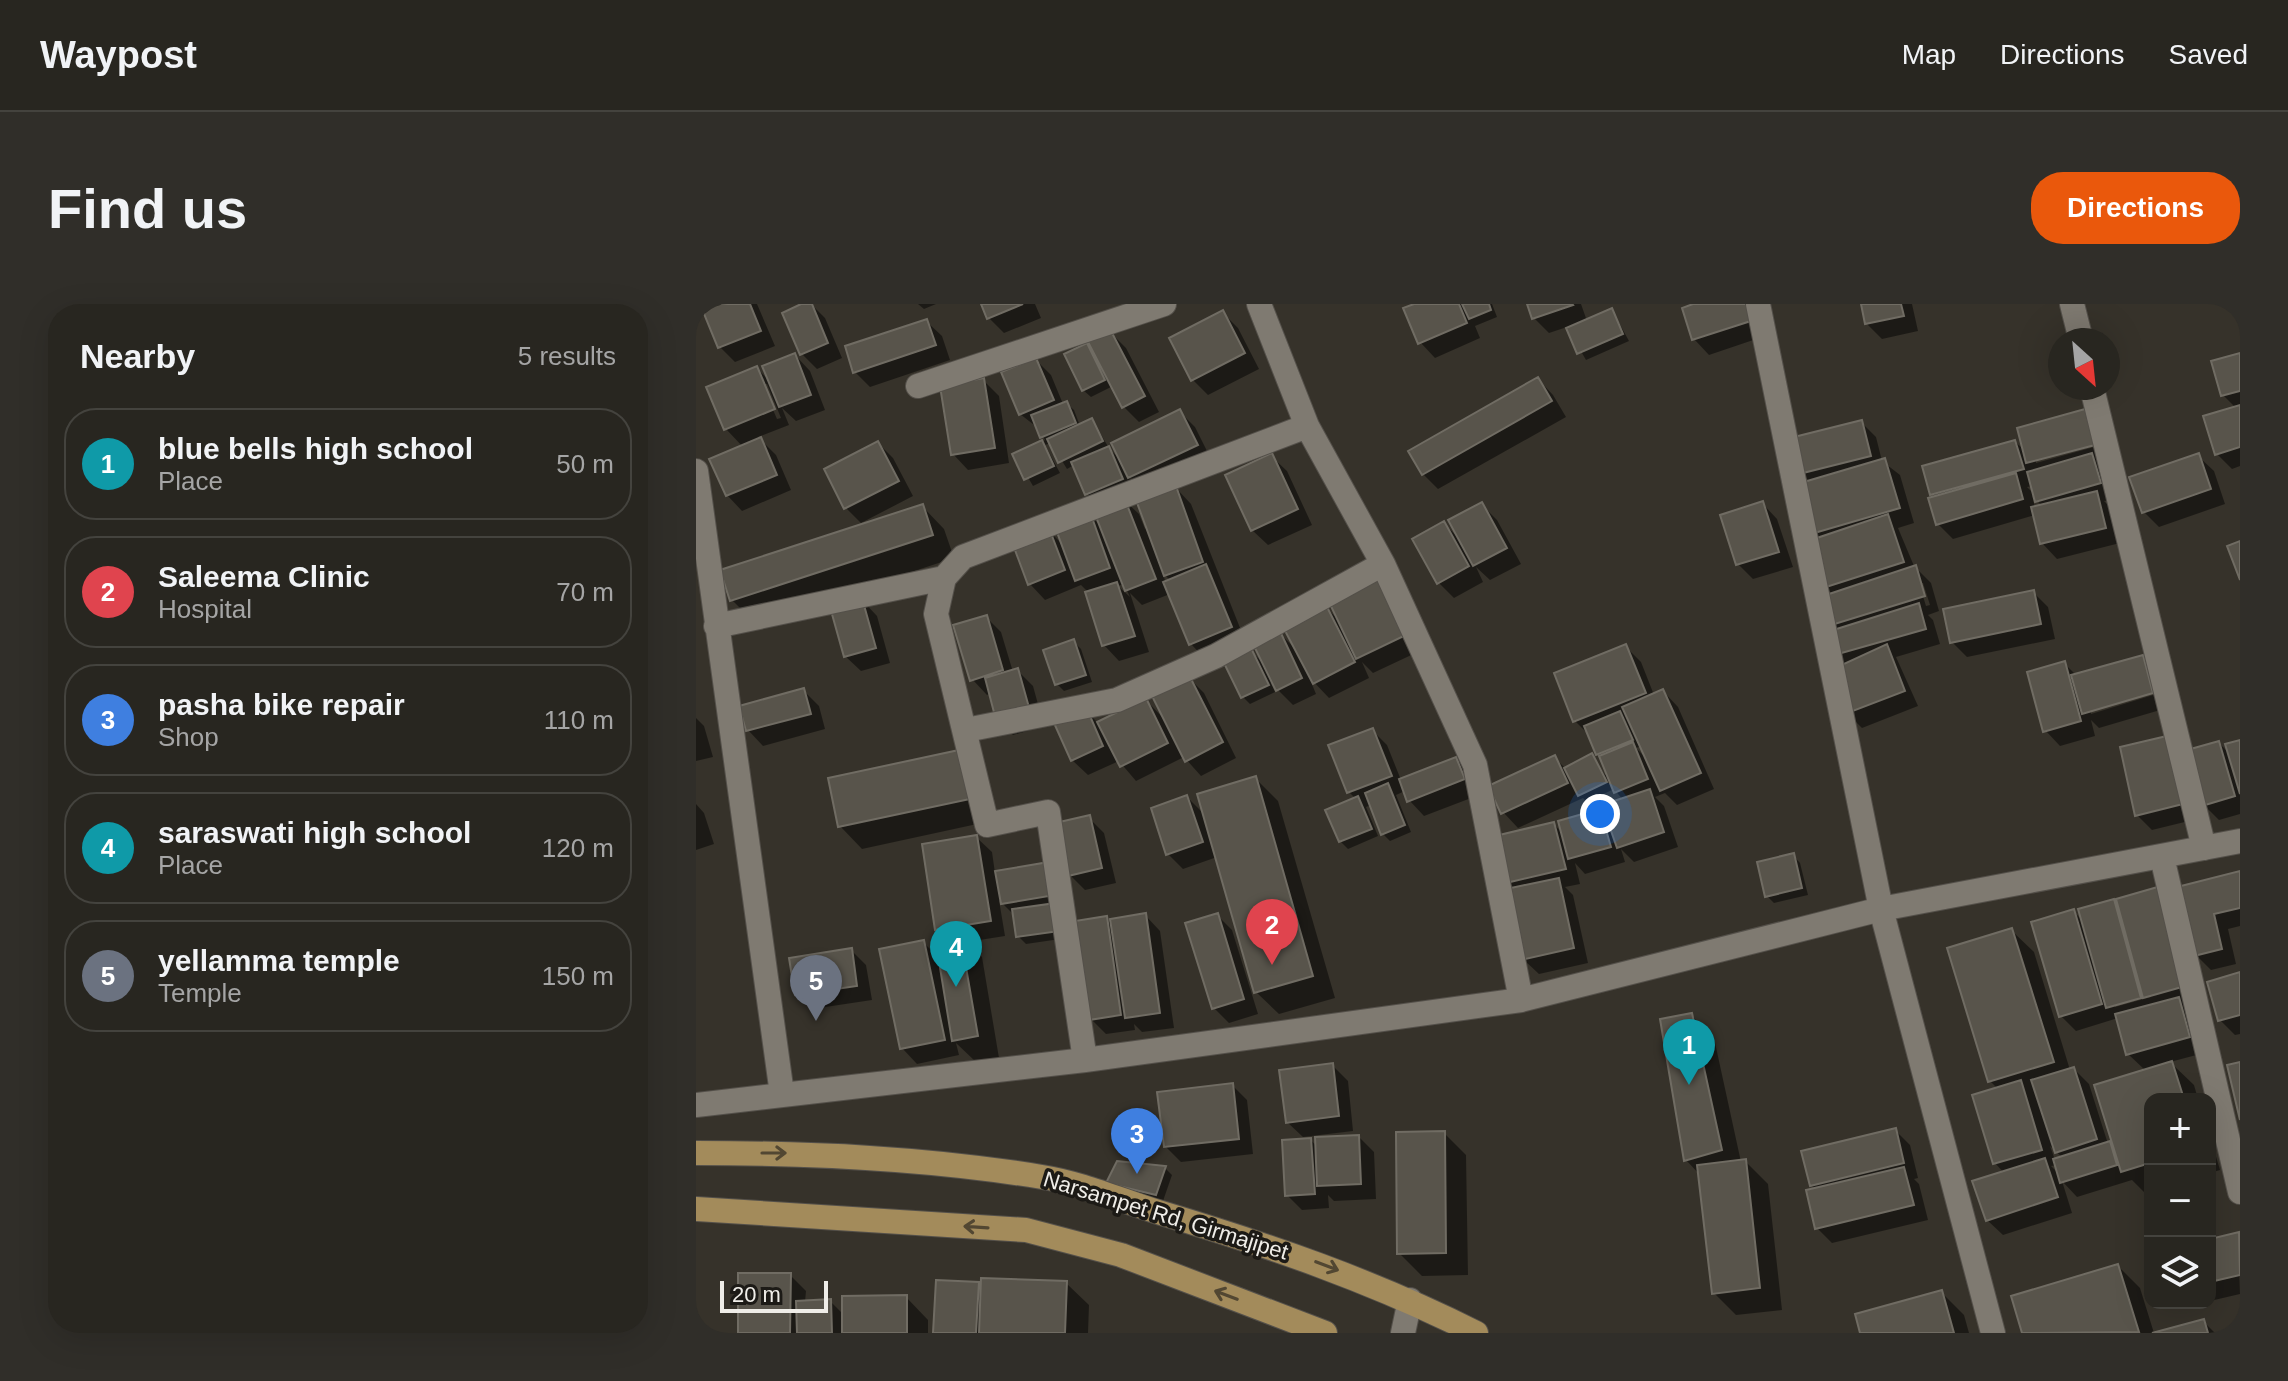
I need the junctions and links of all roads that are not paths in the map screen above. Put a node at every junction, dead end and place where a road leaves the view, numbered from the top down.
1 (1164, 304) edge
2 (1259, 304) edge
3 (1758, 304) edge
4 (2072, 304) edge
5 (2078, 328) edge
6 (918, 386) dead end
7 (2095, 400) edge
8 (1307, 426) junction
9 (696, 471) edge
10 (1383, 564) junction
11 (944, 578) junction
12 (716, 626) junction
13 (966, 730) junction
14 (2240, 841) edge
15 (2204, 848) junction
16 (2162, 857) junction
17 (1881, 909) junction
18 (1521, 1000) junction
19 (1085, 1060) junction
20 (782, 1094) junction
21 (696, 1105) edge
22 (696, 1153) edge
23 (2240, 1192) edge
24 (696, 1209) edge
25 (1410, 1300) junction
26 (1325, 1333) edge
27 (1403, 1333) edge
28 (1476, 1333) edge
29 (1993, 1333) edge

1 - 6 street
2 - 8 street
3 - 17 street
4 - 5 street
7 - 15 street
8 - 10 street
8 - 11 street
9 - 12 street
10 - 13 street
10 - 18 street
11 - 12 street
11 - 13 street
12 - 20 street
13 - 19 street
14 - 15 street
15 - 16 street
16 - 17 street
16 - 23 street
17 - 18 street
17 - 29 street
18 - 19 street
19 - 20 street
20 - 21 street
22 -> 25 main road, Narsampet Rd, Girmajipet
26 -> 24 main road
25 - 27 street
25 - 28 main road, Narsampet Rd, Girmajipet

